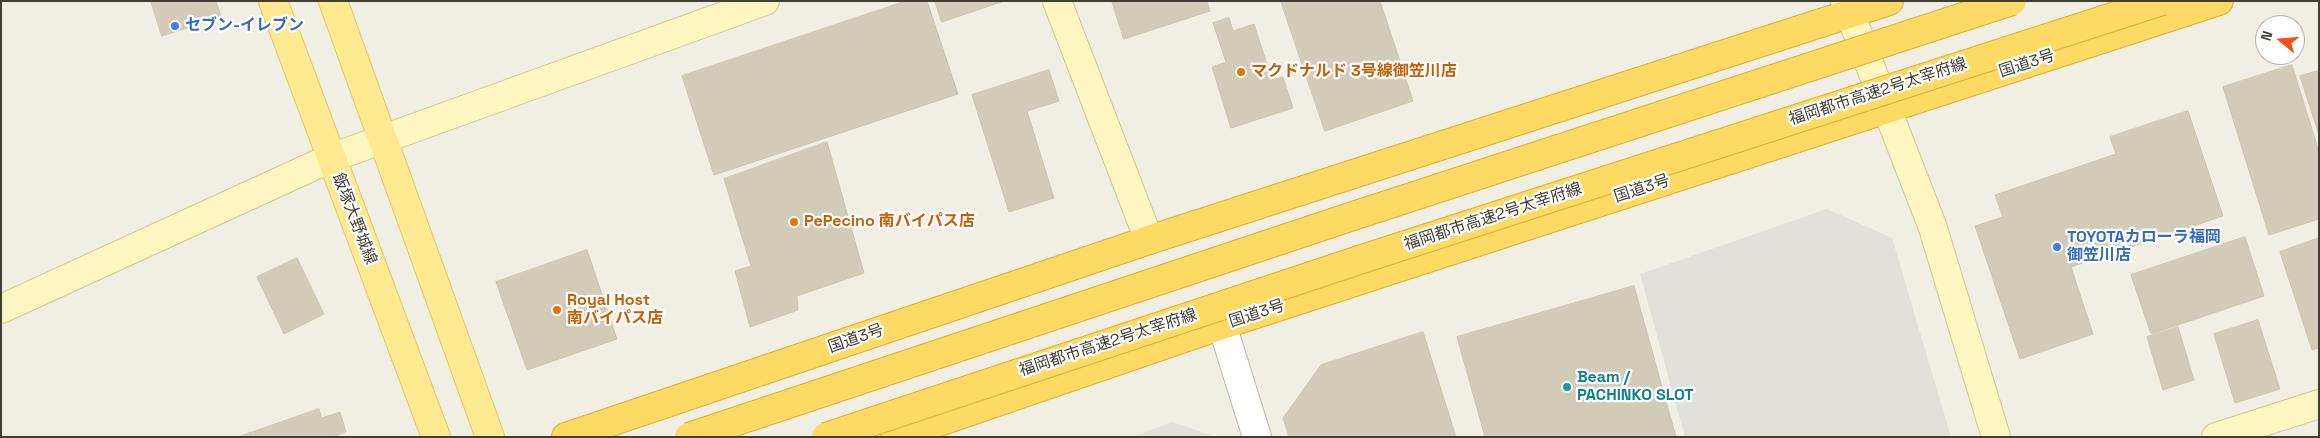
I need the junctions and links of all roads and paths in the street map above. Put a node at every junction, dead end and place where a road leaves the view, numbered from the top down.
1 (272, 1) edge
2 (333, 1) edge
3 (765, 1) edge
4 (1057, 1) edge
5 (1889, 1) edge
6 (2012, 1) edge
7 (2162, 1) edge
8 (2219, 1) edge
9 (1848, 7) edge
10 (1889, 109) junction
11 (383, 140) junction
12 (331, 158) junction
13 (1149, 240) junction
14 (1, 309) edge
15 (1222, 325) junction
16 (2319, 404) edge
17 (436, 437) edge
18 (490, 437) edge
19 (566, 437) edge
20 (689, 437) edge
21 (826, 437) edge
22 (895, 437) edge
23 (1258, 437) edge
24 (1996, 437) edge
25 (2216, 437) edge

1 - 12 main road, 飯塚大野城線
2 - 11 main road
3 - 11 street
4 - 13 street
5 - 9 highway, 国道3号
6 - 20 highway, bridge
7 - 21 highway, 福岡都市高速2号太宰府線, bridge
8 - 10 highway, 国道3号
9 - 10 street
9 - 13 highway, 国道3号
10 - 15 highway, 国道3号
10 - 24 street
11 - 12 street
11 - 18 main road
12 - 14 street
12 - 17 main road, 飯塚大野城線
13 - 19 highway, 国道3号
15 - 22 highway, 国道3号
15 - 23 street
16 - 25 street

